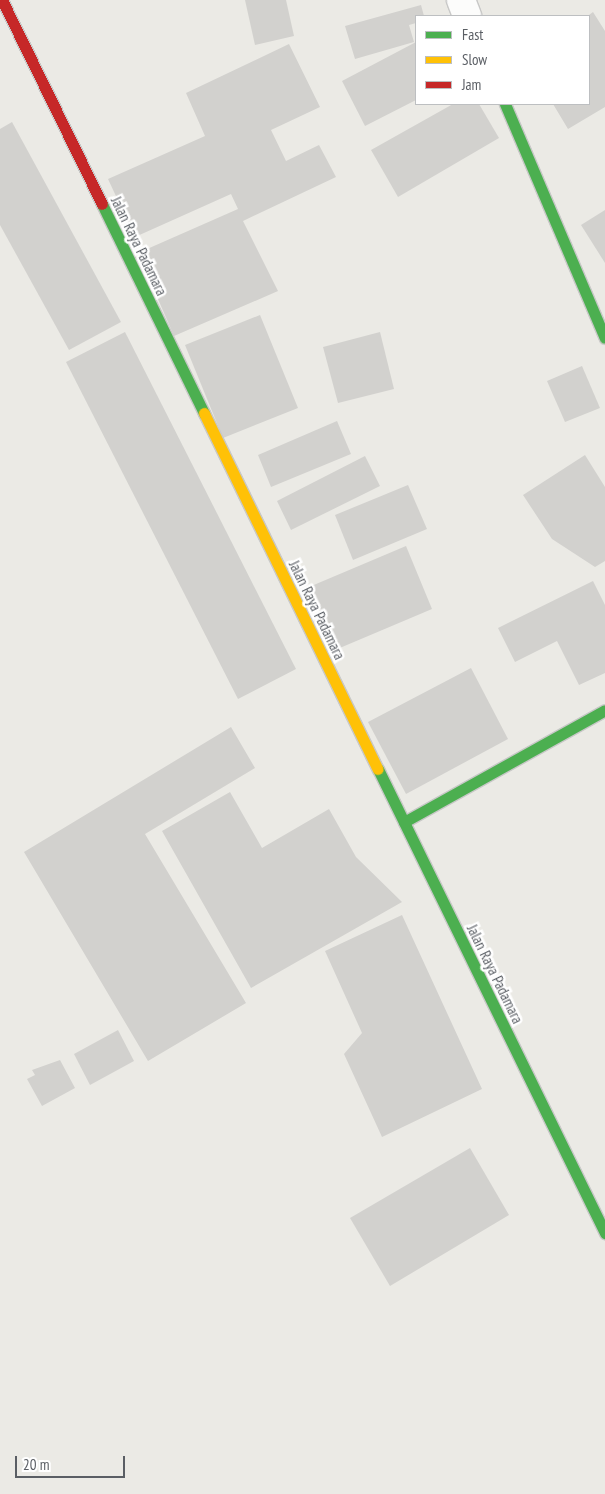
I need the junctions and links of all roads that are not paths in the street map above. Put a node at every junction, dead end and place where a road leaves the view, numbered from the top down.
1 (2, 0) edge
2 (460, 0) edge
3 (468, 15) edge
4 (505, 105) edge
5 (605, 338) edge
6 (605, 710) edge
7 (404, 822) junction
8 (605, 1233) edge

1 - 7 main road, Jalan Raya Padamara
2 - 3 street
4 - 5 main road
6 - 7 main road
7 - 8 main road, Jalan Raya Padamara

